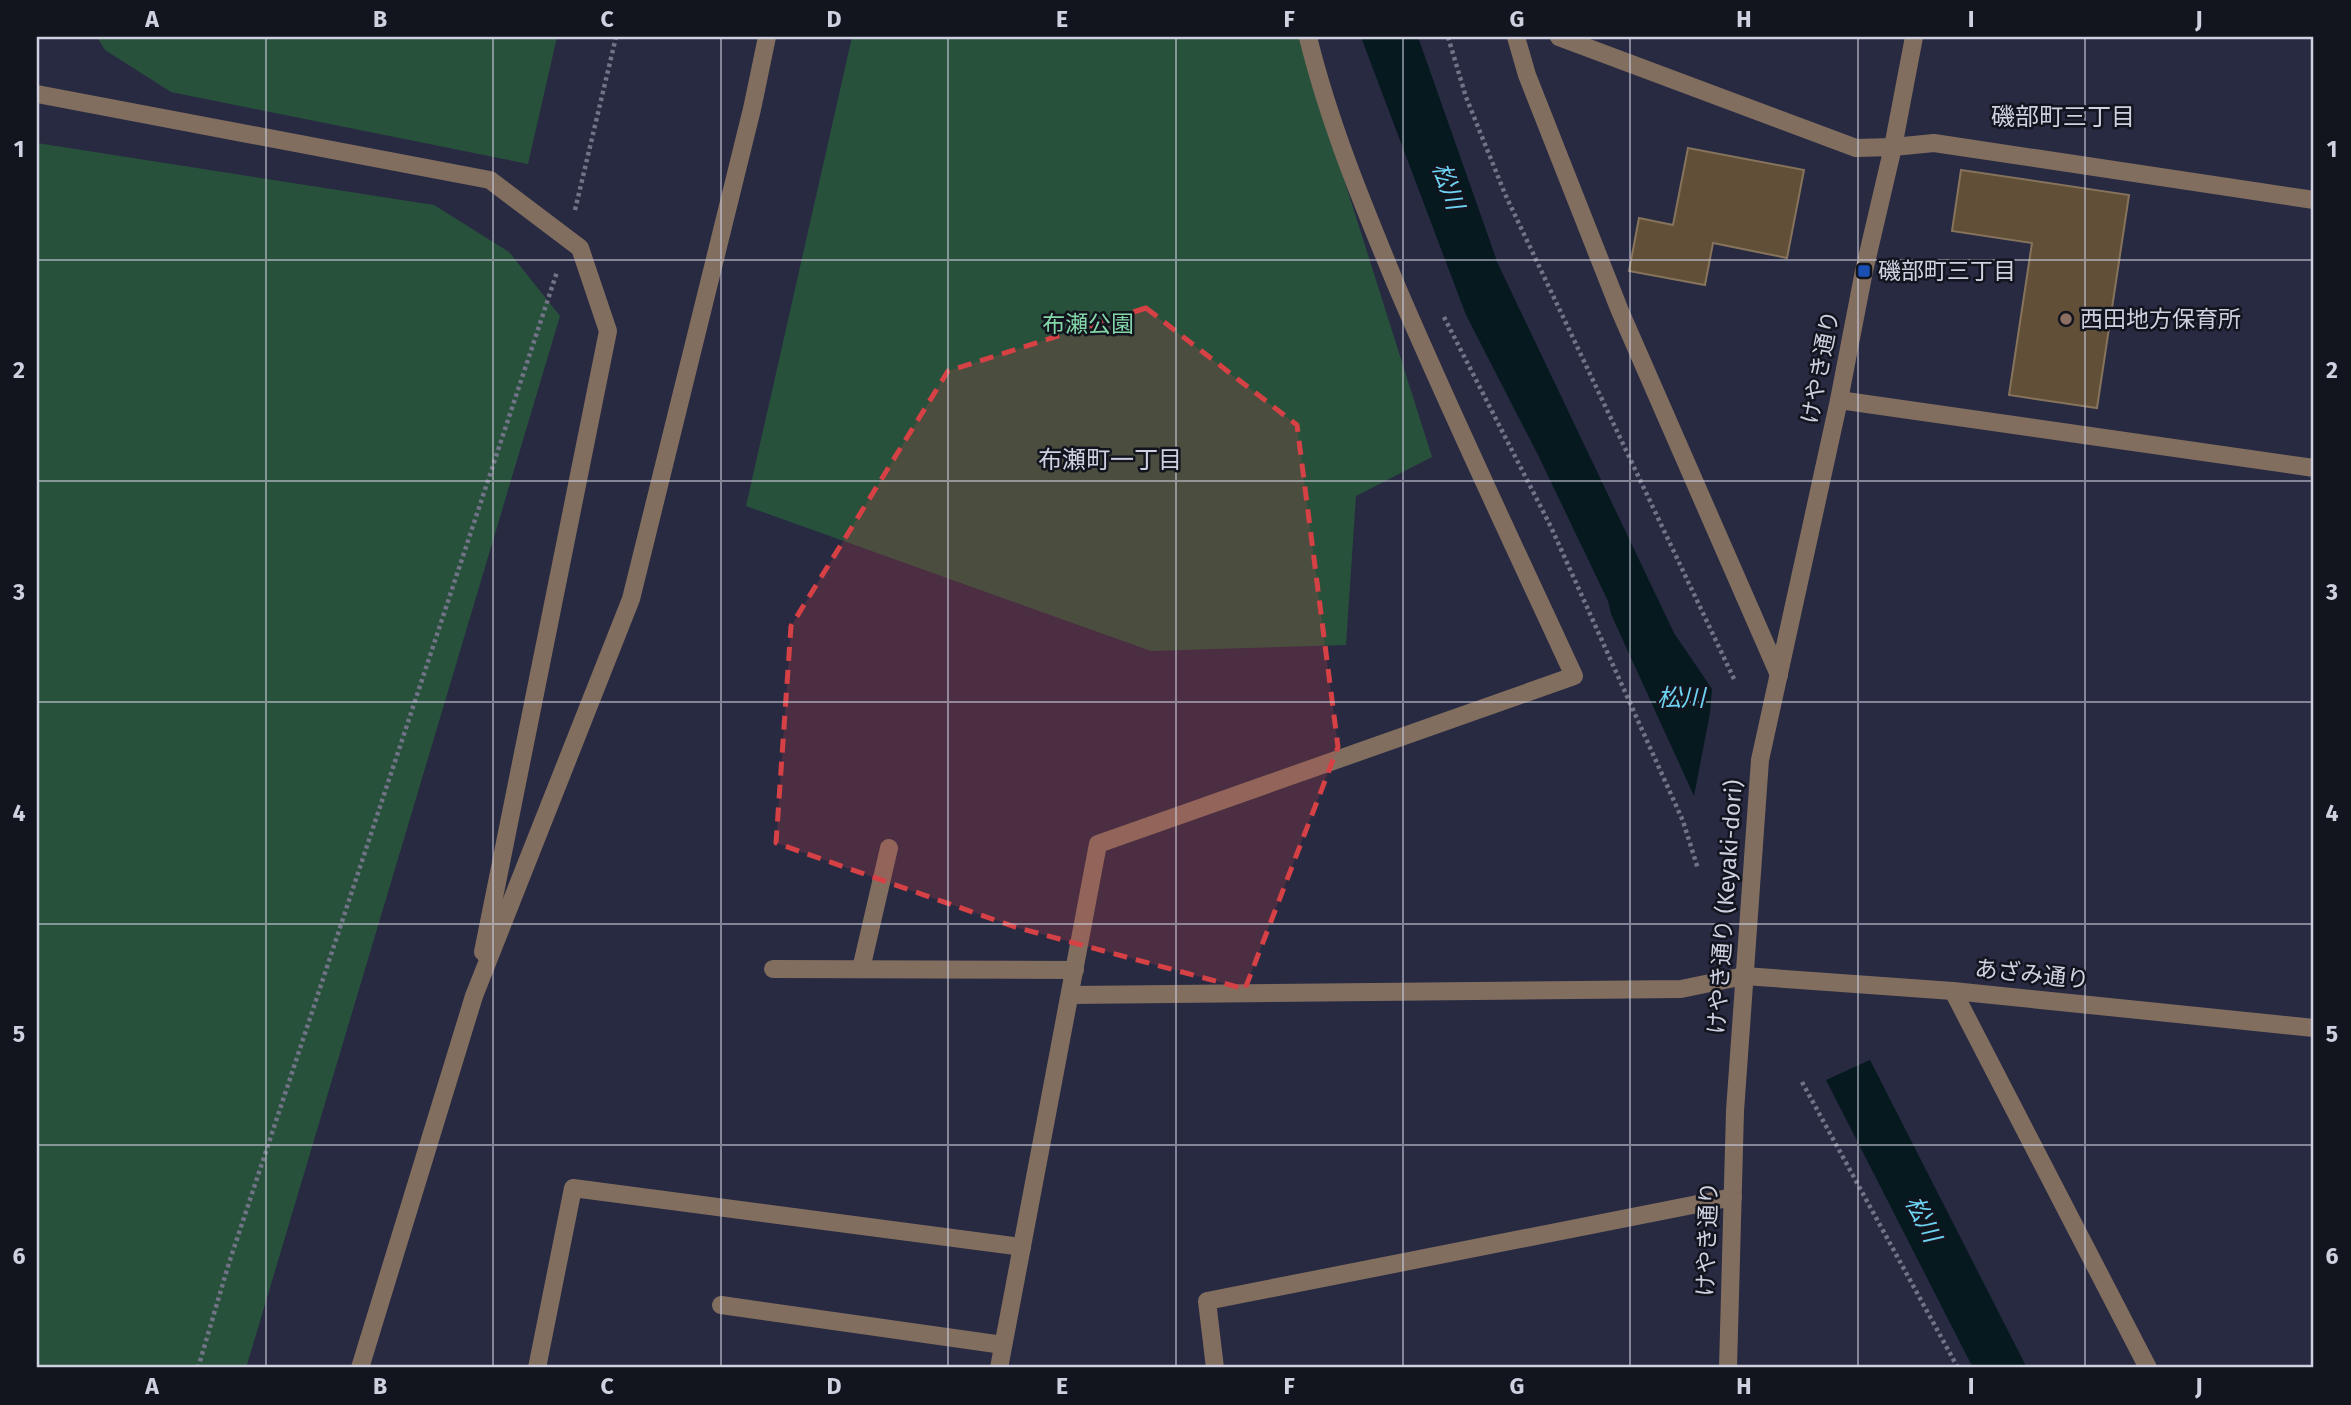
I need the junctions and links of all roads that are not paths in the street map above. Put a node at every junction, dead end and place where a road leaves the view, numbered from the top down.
1 (766, 37) edge
2 (1308, 37) edge
3 (1516, 37) edge
4 (1559, 37) edge
5 (1914, 37) edge
6 (37, 94) edge
7 (1893, 147) junction
8 (2314, 200) edge
9 (1839, 400) junction
10 (2314, 468) edge
11 (1779, 675) junction
12 (1771, 707) joint
13 (889, 848) dead end
14 (773, 969) dead end
15 (861, 969) junction
16 (1075, 970) junction
17 (1744, 976) junction
18 (1953, 991) junction
19 (1071, 995) junction
20 (474, 996) junction
21 (2314, 1028) edge
22 (1735, 1111) joint
23 (1733, 1197) junction
24 (1022, 1247) junction
25 (721, 1305) dead end
26 (1003, 1345) junction
27 (360, 1368) edge
28 (537, 1368) edge
29 (999, 1368) edge
30 (1215, 1368) edge
31 (1728, 1368) edge
32 (2148, 1368) edge

1 - 20 street
2 - 16 street
3 - 11 street
4 - 7 street
5 - 7 street, けやき通り
6 - 20 street
7 - 8 street
7 - 9 street, けやき通り
9 - 10 street
9 - 11 street, けやき通り
11 - 12 street, けやき通り
12 - 17 street, けやき通り (Keyaki-dori)
13 - 15 street
14 - 15 street
15 - 16 street
16 - 19 street
17 - 18 street, あざみ通り
17 - 19 street, あざみ通り
17 - 22 street, けやき通り (Keyaki-dori)
18 - 21 street, あざみ通り
18 - 32 street
19 - 24 street
20 - 27 street
22 - 23 street, けやき通り
23 - 30 street
23 - 31 street, けやき通り
24 - 26 street
24 - 28 street
25 - 26 street
26 - 29 street

